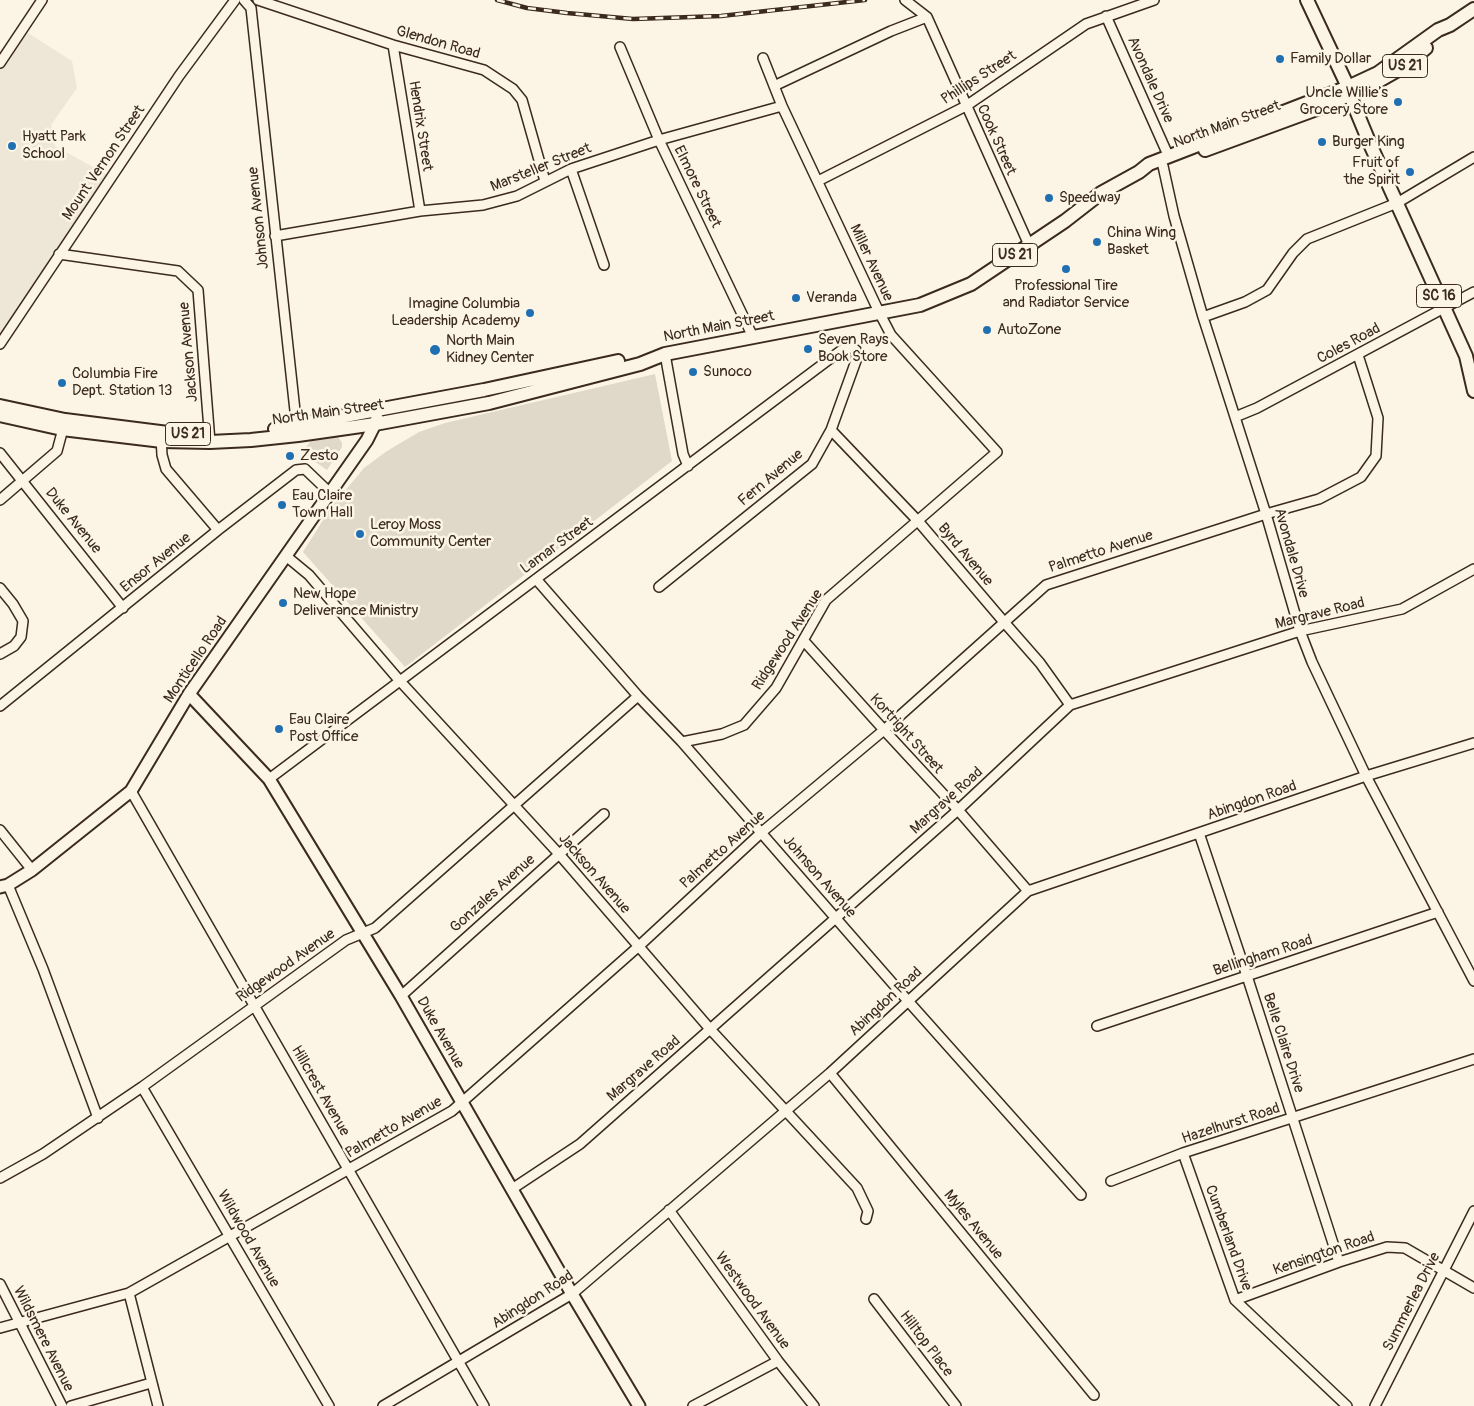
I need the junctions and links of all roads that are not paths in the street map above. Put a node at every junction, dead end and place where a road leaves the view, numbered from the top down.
1 (42, 0) edge
2 (235, 0) edge
3 (244, 0) edge
4 (258, 0) edge
5 (905, 0) edge
6 (1154, 0) edge
7 (1307, 0) edge
8 (1474, 9) edge
9 (1106, 16) junction
10 (927, 17) junction
11 (393, 45) junction
12 (620, 47) dead end
13 (763, 58) dead end
14 (0, 63) edge
15 (774, 86) junction
16 (1349, 90) junction
17 (782, 106) junction
18 (966, 106) junction
19 (659, 140) junction
20 (1474, 156) edge
21 (1166, 161) junction
22 (571, 169) junction
23 (545, 181) junction
24 (818, 181) junction
25 (1397, 204) junction
26 (420, 211) junction
27 (275, 236) junction
28 (1029, 245) junction
29 (59, 254) junction
30 (604, 265) dead end
31 (1474, 292) edge
32 (1445, 308) junction
33 (879, 312) junction
34 (1203, 317) junction
35 (753, 337) junction
36 (0, 344) edge
37 (1358, 355) junction
38 (660, 356) junction
39 (857, 358) joint
40 (1474, 391) edge
41 (0, 406) edge
42 (377, 411) junction
43 (0, 415) edge
44 (1234, 417) junction
45 (375, 424) junction
46 (64, 425) junction
47 (297, 430) junction
48 (831, 430) junction
49 (161, 437) junction
50 (210, 438) junction
51 (997, 452) joint
52 (0, 453) edge
53 (688, 466) junction
54 (22, 482) junction
55 (330, 493) junction
56 (0, 500) edge
57 (1266, 514) junction
58 (918, 521) junction
59 (218, 530) junction
60 (286, 556) junction
61 (1474, 569) edge
62 (536, 579) junction
63 (659, 587) dead end
64 (0, 588) edge
65 (123, 608) junction
66 (1004, 622) junction
67 (1300, 631) junction
68 (804, 641) junction
69 (0, 654) edge
70 (399, 680) junction
71 (189, 694) junction
72 (638, 696) junction
73 (1070, 705) junction
74 (0, 706) edge
75 (884, 730) junction
76 (682, 742) junction
77 (1474, 743) edge
78 (1366, 776) junction
79 (269, 779) junction
80 (131, 791) junction
81 (514, 804) junction
82 (958, 810) junction
83 (604, 814) dead end
84 (0, 830) edge
85 (762, 832) junction
86 (1199, 833) junction
87 (559, 854) junction
88 (32, 870) junction
89 (4, 886) edge
90 (1028, 891) junction
91 (1438, 912) junction
92 (836, 919) junction
93 (364, 934) junction
94 (639, 946) junction
95 (1247, 976) junction
96 (1474, 981) edge
97 (401, 996) junction
98 (908, 1001) junction
99 (254, 1006) junction
100 (1097, 1026) dead end
101 (710, 1029) junction
102 (1474, 1059) edge
103 (830, 1073) junction
104 (142, 1087) junction
105 (462, 1101) junction
106 (786, 1111) junction
107 (98, 1118) junction
108 (1292, 1119) junction
109 (1183, 1153) junction
110 (350, 1169) junction
111 (0, 1178) edge
112 (1111, 1181) dead end
113 (512, 1189) junction
114 (1081, 1195) dead end
115 (669, 1210) junction
116 (1474, 1211) edge
117 (866, 1219) dead end
118 (231, 1236) junction
119 (1339, 1262) junction
120 (1444, 1271) junction
121 (0, 1284) edge
122 (1474, 1288) edge
123 (129, 1293) junction
124 (572, 1294) junction
125 (874, 1299) dead end
126 (1235, 1300) junction
127 (20, 1322) junction
128 (0, 1328) edge
129 (778, 1361) junction
130 (459, 1362) junction
131 (151, 1384) junction
132 (1094, 1395) dead end
133 (62, 1406) edge
134 (71, 1406) edge
135 (158, 1406) edge
136 (329, 1406) edge
137 (383, 1406) edge
138 (484, 1406) edge
139 (639, 1406) edge
140 (693, 1406) edge
141 (814, 1406) edge
142 (956, 1406) edge
143 (1347, 1406) edge
144 (1375, 1406) edge

1 - 14 street
2 - 29 street, Mount Vernon Street
3 - 27 street, Johnson Avenue
4 - 11 street, Glendon Road
5 - 10 street, Cook Street
6 - 9 street, Phillips Street
7 - 16 main road, SC 16
8 - 16 main road, US 21
9 - 18 street, Phillips Street
9 - 21 street, Avondale Drive
10 - 15 street
10 - 18 street, Cook Street
11 - 23 street, Glendon Road
11 - 26 street, Hendrix Street
12 - 19 street, Elmore Street
13 - 15 street, Miller Avenue
15 - 17 street, Miller Avenue
16 - 21 main road, North Main Street / US 21
16 - 25 main road, SC 16
17 - 19 street, Marsteller Street
17 - 24 street, Miller Avenue
18 - 24 street, Phillips Street
18 - 28 street, Cook Street
19 - 22 street, Marsteller Street
19 - 35 street, Elmore Street
20 - 25 street
21 - 28 main road, North Main Street / US 21
21 - 34 street, Avondale Drive
22 - 23 street, Marsteller Street
22 - 30 street
23 - 26 street, Marsteller Street
24 - 33 street, Miller Avenue
25 - 32 main road, SC 16
25 - 34 street
26 - 27 street, Marsteller Street
27 - 47 street, Johnson Avenue
28 - 33 main road, North Main Street / US 21
29 - 36 street, Mount Vernon Street
29 - 50 street, Jackson Avenue
31 - 32 street, Coles Road
32 - 37 street, Coles Road
32 - 40 main road, SC 16
33 - 35 main road, North Main Street / US 21
33 - 51 street, Miller Avenue
34 - 44 street, Avondale Drive
35 - 38 main road, North Main Street / US 21
37 - 44 street, Coles Road
37 - 57 street, Palmetto Avenue
38 - 42 main road, North Main Street / US 21
38 - 45 main road, North Main Street / US 21
38 - 53 street
39 - 48 street, Fern Avenue
39 - 53 street, Lamar Street
41 - 46 main road, North Main Street / US 21
42 - 45 street, Monticello Road
42 - 47 main road, North Main Street / US 21
43 - 46 main road, North Main Street / US 21
44 - 57 street, Avondale Drive
45 - 47 main road, North Main Street / US 21
45 - 55 street, Monticello Road
46 - 49 main road, North Main Street / US 21
46 - 54 street
47 - 50 main road, North Main Street / US 21
48 - 58 street, Byrd Avenue
48 - 63 street, Fern Avenue
49 - 50 main road, North Main Street / US 21
49 - 59 street
51 - 58 street, Ridgewood Avenue
52 - 54 street, Duke Avenue
53 - 62 street, Lamar Street
54 - 56 street
54 - 65 street, Duke Avenue
55 - 59 street, Ensor Avenue
55 - 60 street, Monticello Road
57 - 66 street, Palmetto Avenue
57 - 67 street, Avondale Drive
58 - 66 street, Byrd Avenue
58 - 68 street, Ridgewood Avenue
59 - 65 street, Ensor Avenue
60 - 70 street, Jackson Avenue
60 - 71 street, Monticello Road
61 - 67 street, Margrave Road
62 - 70 street, Lamar Street
62 - 72 street, Johnson Avenue
64 - 69 street
65 - 74 street, Ensor Avenue
66 - 73 street, Byrd Avenue
66 - 75 street, Palmetto Avenue
67 - 73 street, Margrave Road
67 - 78 street, Avondale Drive
68 - 75 street, Kortright Street
68 - 76 street, Ridgewood Avenue
70 - 79 street, Lamar Street
70 - 81 street, Jackson Avenue
71 - 79 street, Duke Avenue
71 - 80 street, Monticello Road
72 - 76 street, Johnson Avenue
72 - 81 street, Ridgewood Avenue
73 - 82 street, Margrave Road
75 - 82 street, Kortright Street
75 - 85 street, Palmetto Avenue
76 - 85 street, Johnson Avenue
77 - 78 street, Abingdon Road
78 - 86 street, Abingdon Road
78 - 91 street, Avondale Drive
79 - 93 street, Duke Avenue
80 - 88 street, Monticello Road
80 - 99 street, Hillcrest Avenue
81 - 87 street, Jackson Avenue
81 - 93 street, Ridgewood Avenue
82 - 90 street, Kortright Street
82 - 92 street, Margrave Road
83 - 87 street, Gonzales Avenue
84 - 88 street
85 - 92 street, Johnson Avenue
85 - 94 street, Palmetto Avenue
86 - 90 street, Abingdon Road
86 - 95 street, Belle Claire Drive
87 - 94 street, Jackson Avenue
87 - 97 street, Gonzales Avenue
88 - 89 street, Monticello Road
89 - 107 street
90 - 98 street, Abingdon Road
91 - 95 street, Bellingham Road
91 - 96 street, Avondale Drive
92 - 98 street, Johnson Avenue
92 - 101 street, Margrave Road
93 - 97 street, Duke Avenue
93 - 99 street, Ridgewood Avenue
94 - 101 street, Jackson Avenue
94 - 105 street, Palmetto Avenue
95 - 100 street, Bellingham Road
95 - 108 street, Belle Claire Drive
97 - 105 street, Duke Avenue
98 - 103 street, Abingdon Road
98 - 114 street, Johnson Avenue
99 - 104 street, Ridgewood Avenue
99 - 110 street, Hillcrest Avenue
101 - 106 street, Jackson Avenue
101 - 113 street, Margrave Road
102 - 108 street, Hazelhurst Road
103 - 106 street, Abingdon Road
103 - 132 street, Myles Avenue
104 - 107 street, Ridgewood Avenue
104 - 118 street, Wildwood Avenue
105 - 110 street, Palmetto Avenue
105 - 113 street, Duke Avenue
106 - 115 street, Abingdon Road
106 - 117 street, Jackson Avenue
107 - 111 street, Ridgewood Avenue
108 - 109 street, Hazelhurst Road
108 - 119 street, Belle Claire Drive
109 - 112 street, Hazelhurst Road
109 - 126 street, Cumberland Drive
110 - 118 street, Palmetto Avenue
110 - 130 street, Hillcrest Avenue
113 - 124 street, Duke Avenue
115 - 124 street, Abingdon Road
115 - 129 street, Westwood Avenue
116 - 120 street, Summerlea Drive
118 - 123 street, Palmetto Avenue
118 - 136 street, Wildwood Avenue
119 - 120 street, Kensington Road
119 - 126 street, Kensington Road
120 - 122 street, Kensington Road
120 - 144 street, Summerlea Drive
121 - 127 street, Wildsmere Avenue
123 - 127 street, Palmetto Avenue
123 - 131 street
124 - 130 street, Abingdon Road
124 - 139 street, Duke Avenue
125 - 142 street, Hilltop Place
126 - 143 street, Cumberland Drive
127 - 128 street, Palmetto Avenue
127 - 133 street, Wildsmere Avenue
129 - 140 street
129 - 141 street, Westwood Avenue
130 - 137 street, Abingdon Road
130 - 138 street, Hillcrest Avenue
131 - 134 street
131 - 135 street

